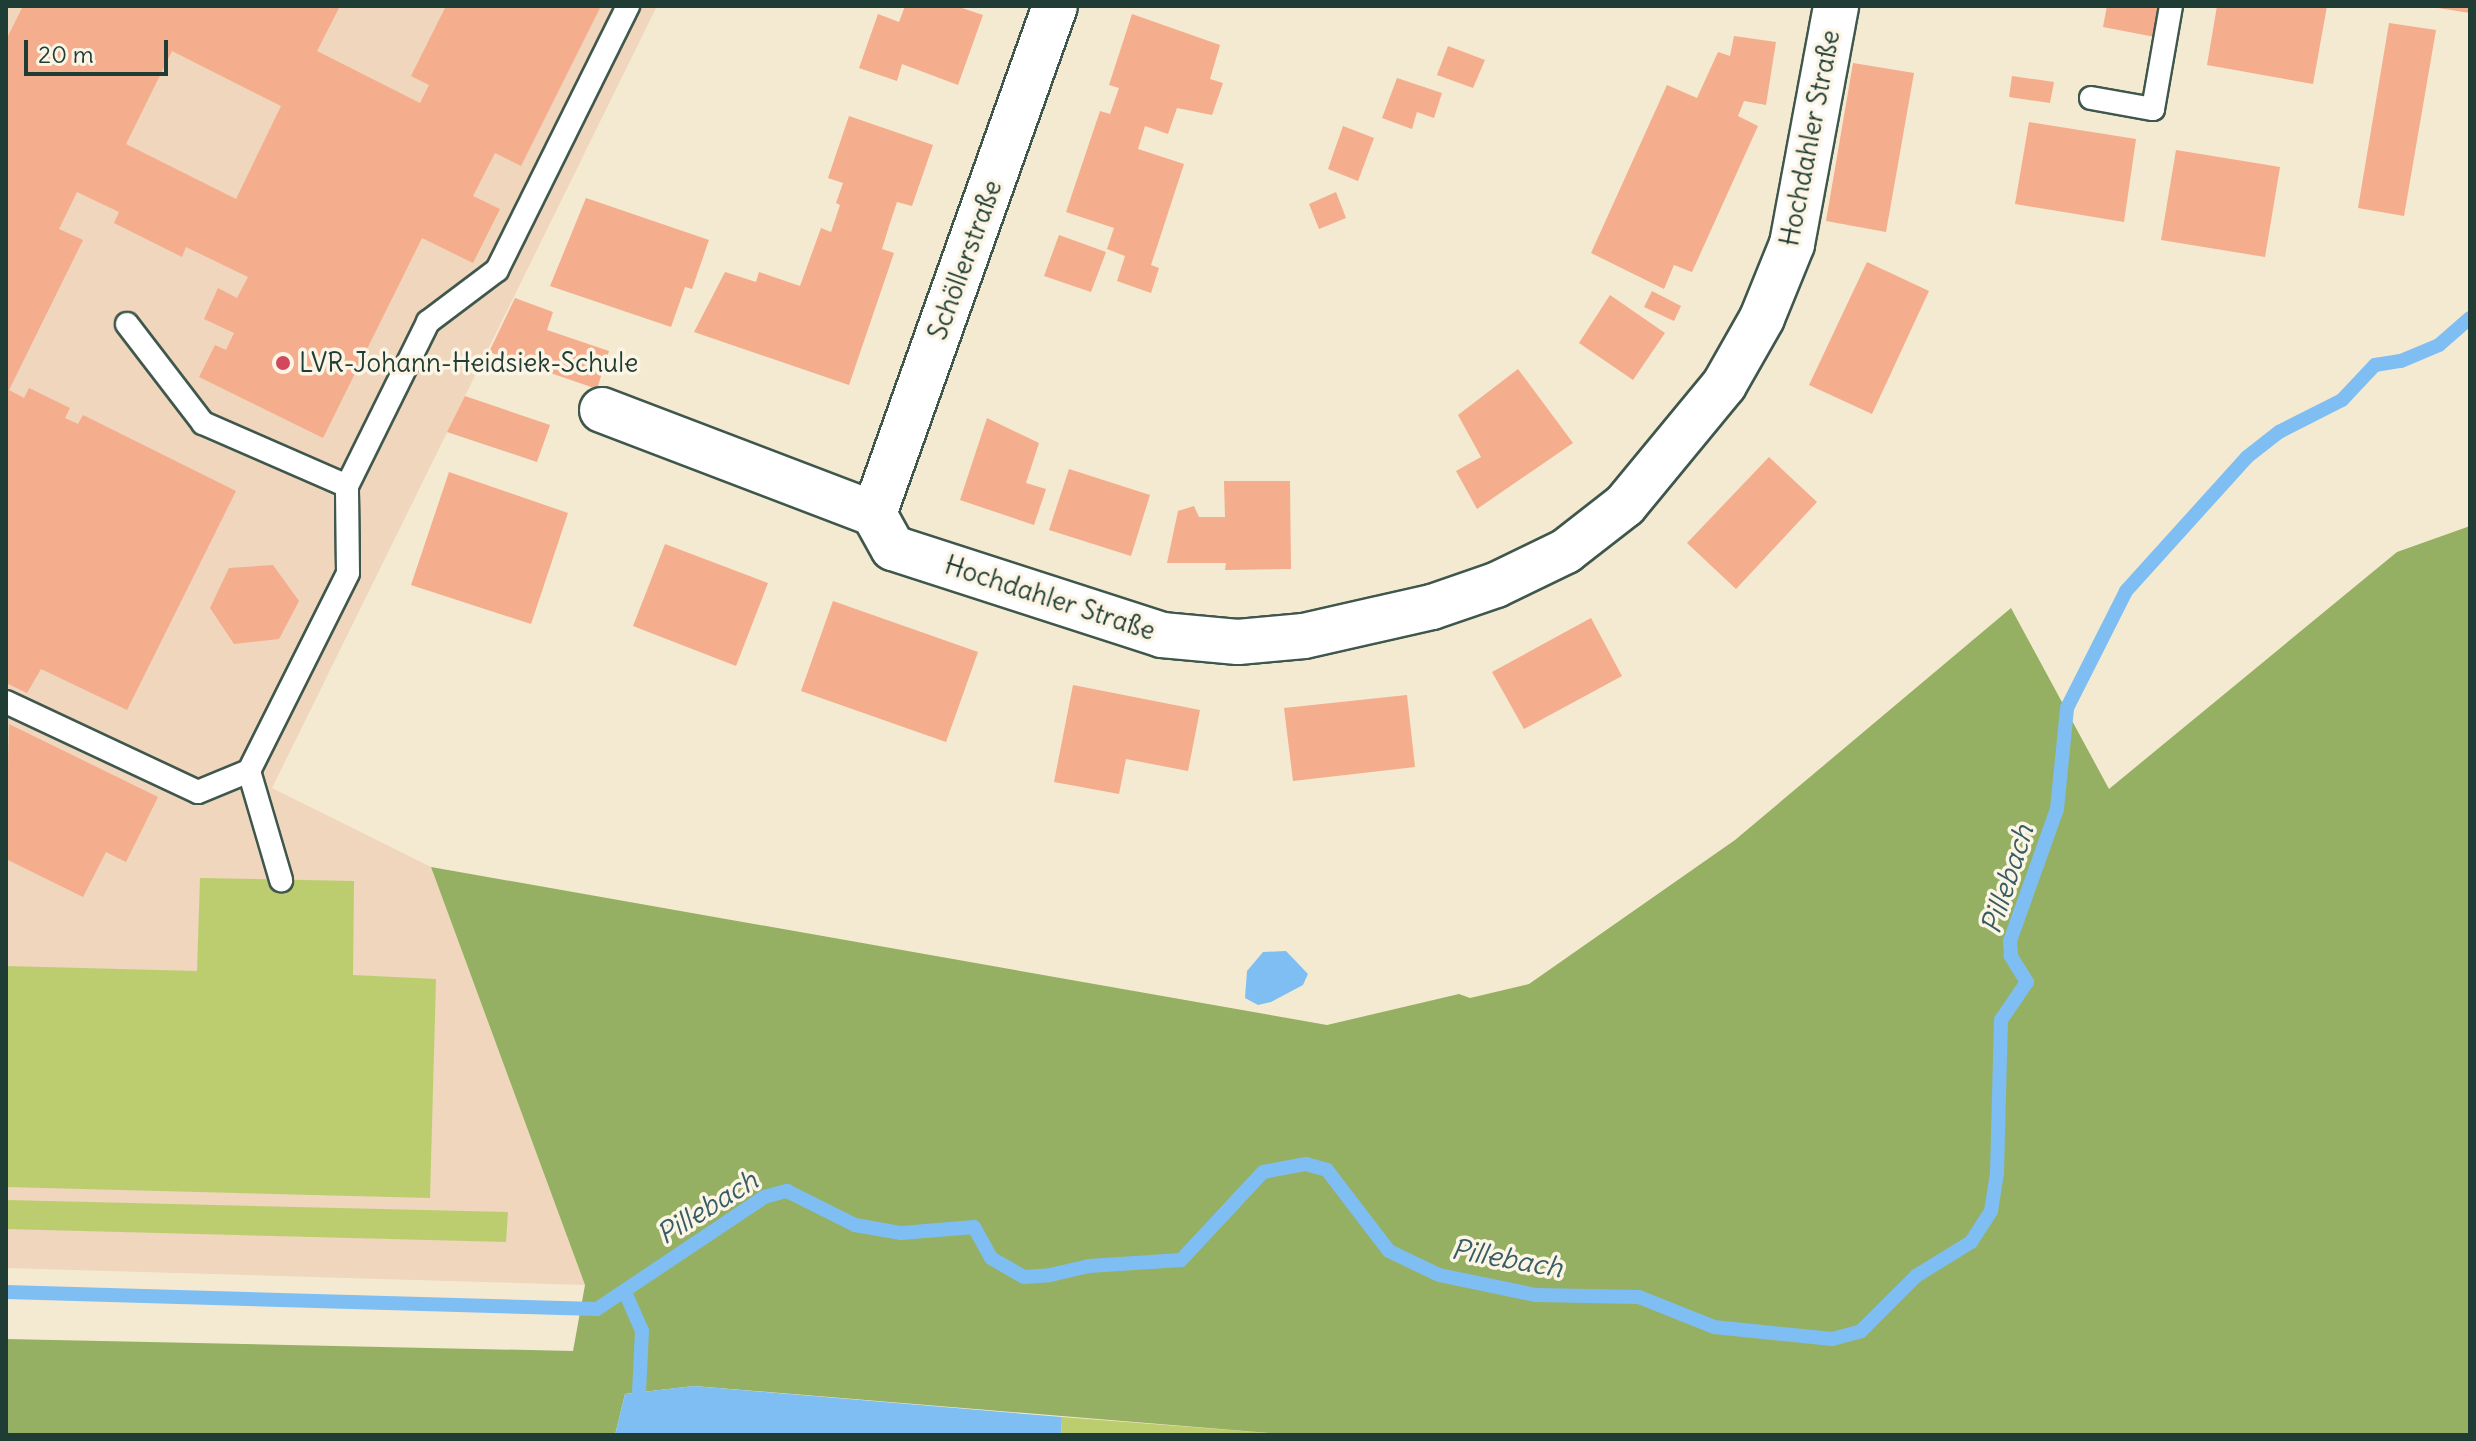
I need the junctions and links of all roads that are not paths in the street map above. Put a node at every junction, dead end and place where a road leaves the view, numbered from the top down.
1 (628, 6) edge
2 (1055, 6) edge
3 (1836, 6) edge
4 (2171, 6) edge
5 (2091, 98) dead end
6 (127, 324) dead end
7 (602, 410) dead end
8 (347, 486) junction
9 (874, 514) junction
10 (6, 703) edge
11 (249, 771) junction
12 (281, 880) dead end

1 - 8 lane
2 - 9 street, Schöllerstraße
3 - 9 street, Hochdahler Straße
4 - 5 lane
6 - 8 lane
7 - 9 street
8 - 11 lane
10 - 11 lane
11 - 12 lane

